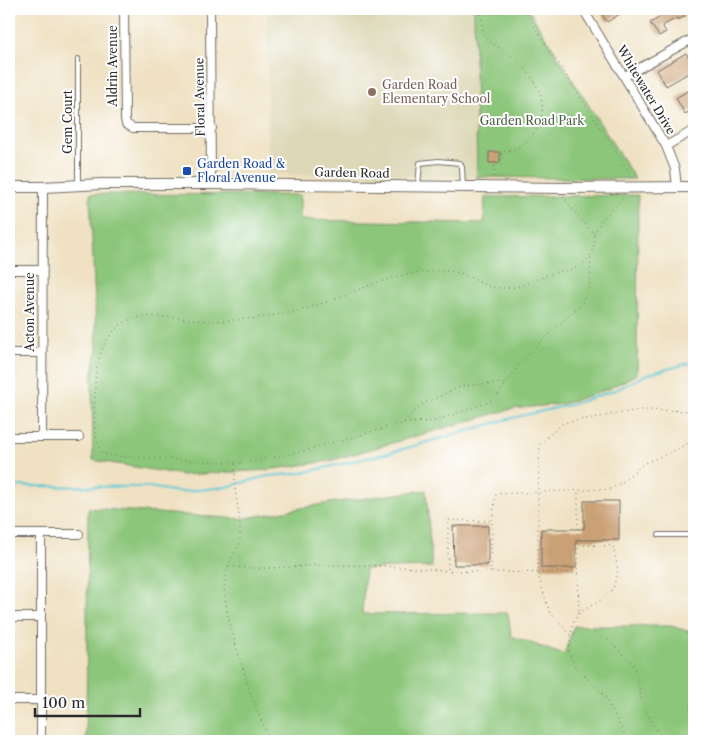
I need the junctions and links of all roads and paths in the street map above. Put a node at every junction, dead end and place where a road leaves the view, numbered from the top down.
1 (124, 9) edge
2 (210, 9) edge
3 (481, 9) edge
4 (523, 9) edge
5 (584, 9) edge
6 (694, 38) edge
7 (78, 59) dead end
8 (625, 76) junction
9 (212, 128) junction
10 (694, 130) edge
11 (666, 146) junction
12 (211, 184) junction
13 (78, 185) junction
14 (418, 186) junction
15 (9, 187) edge
16 (42, 187) junction
17 (463, 187) junction
18 (494, 187) junction
19 (636, 187) junction
20 (677, 187) junction
21 (694, 187) edge
22 (562, 188) junction
23 (594, 234) junction
24 (591, 255) junction
25 (9, 270) edge
26 (42, 270) junction
27 (9, 353) edge
28 (42, 353) junction
29 (506, 384) junction
30 (694, 411) edge
31 (404, 423) junction
32 (9, 437) edge
33 (42, 437) junction
34 (79, 437) dead end
35 (694, 440) edge
36 (235, 463) junction
37 (578, 490) junction
38 (538, 492) junction
39 (492, 521) junction
40 (9, 534) edge
41 (41, 534) junction
42 (79, 534) dead end
43 (659, 535) dead end
44 (694, 535) edge
45 (578, 544) junction
46 (228, 566) junction
47 (448, 571) junction
48 (491, 572) junction
49 (578, 573) junction
50 (538, 574) junction
51 (579, 613) junction
52 (9, 617) edge
53 (41, 617) junction
54 (570, 635) junction
55 (608, 640) dead end
56 (9, 700) edge
57 (40, 700) junction
58 (41, 741) edge
59 (270, 741) edge
60 (628, 741) edge
61 (664, 741) edge

1 - 9 street, Aldrin Avenue
2 - 9 street, Floral Avenue
3 - 18 path
4 - 19 path
5 - 8 street, Whitewater Drive
6 - 8 street
7 - 13 lane, Gem Court
8 - 11 street, Whitewater Drive
9 - 12 street, Floral Avenue
10 - 11 street
11 - 20 street, Whitewater Drive
12 - 13 street, Garden Road
12 - 14 street, Garden Road
13 - 16 street, Garden Road
14 - 17 street, Garden Road
14 - 17 lane
15 - 16 street, Garden Road
16 - 26 street, Acton Avenue
17 - 18 street, Garden Road
18 - 22 street, Garden Road
19 - 20 street, Garden Road
19 - 22 street, Garden Road
19 - 23 path
20 - 21 street, Garden Road
22 - 23 path
23 - 24 path
24 - 29 path
24 - 36 path
25 - 26 street
26 - 28 street, Acton Avenue
27 - 28 street
28 - 33 street, Acton Avenue
29 - 31 path
29 - 31 path
30 - 38 path
31 - 36 path
32 - 33 street
33 - 34 street
35 - 37 path
36 - 46 path
37 - 38 path
37 - 45 path
38 - 39 path
38 - 50 path
39 - 47 path
39 - 48 path
40 - 41 street
41 - 42 street
41 - 53 street
43 - 44 lane
45 - 49 path
45 - 51 path
46 - 47 path
46 - 59 path
47 - 48 path
48 - 50 path
49 - 50 path
49 - 51 path
50 - 54 path
51 - 54 path
52 - 53 street
53 - 57 street
54 - 60 path
55 - 61 path
56 - 57 street
57 - 58 street

